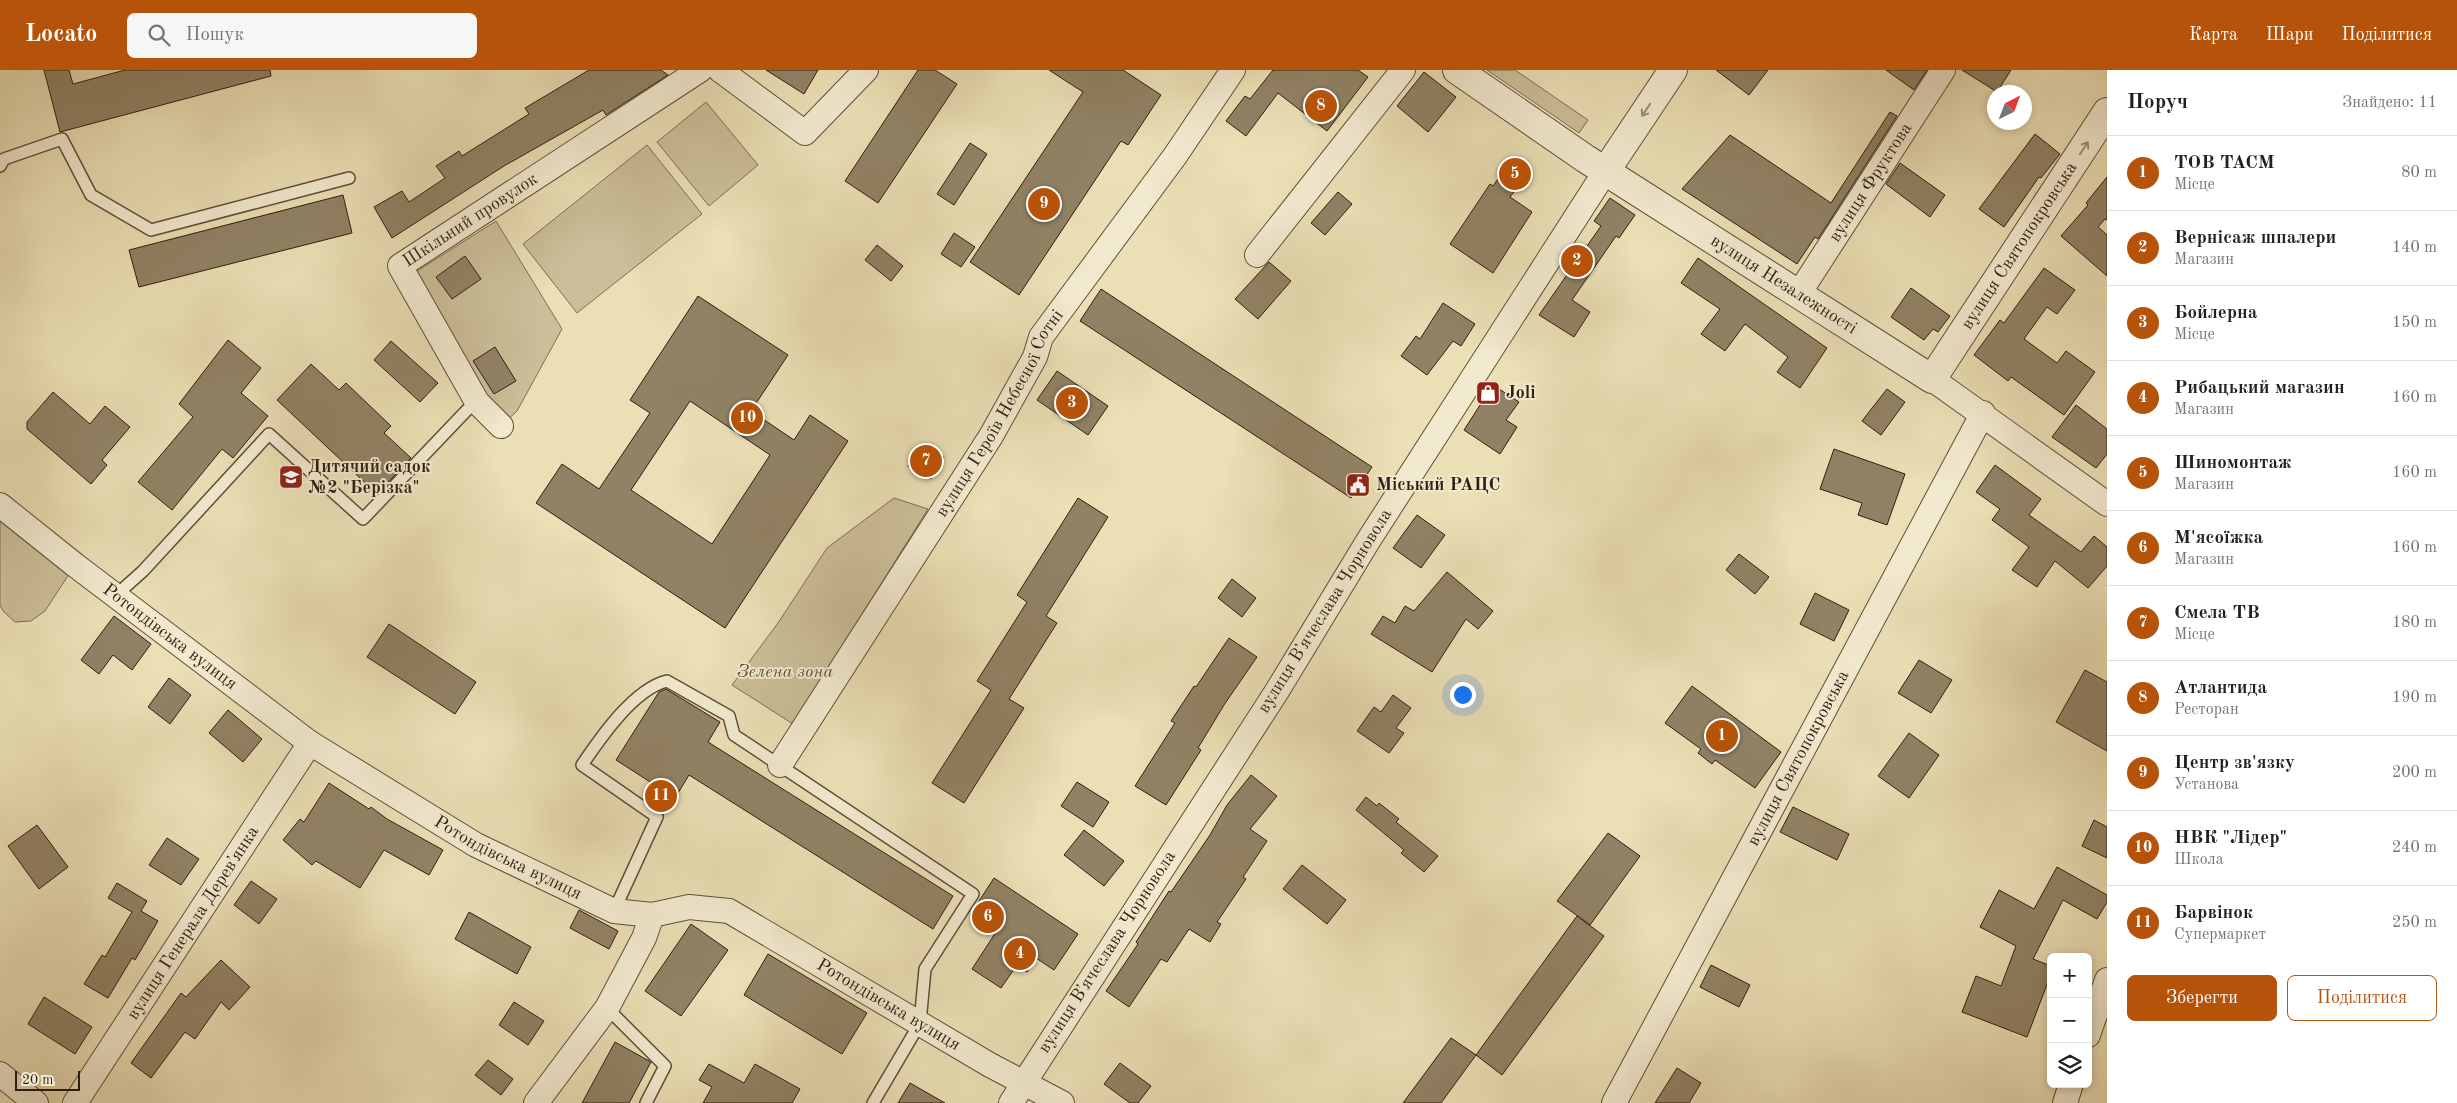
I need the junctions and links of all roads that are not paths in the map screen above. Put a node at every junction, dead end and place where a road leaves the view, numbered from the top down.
1 (700, 70) edge
2 (720, 70) edge
3 (866, 70) edge
4 (1232, 70) edge
5 (1403, 70) edge
6 (1457, 70) edge
7 (1673, 70) edge
8 (1943, 70) edge
9 (2106, 118) edge
10 (0, 166) edge
11 (1604, 172) junction
12 (349, 178) dead end
13 (1257, 255) dead end
14 (1798, 295) junction
15 (1932, 379) junction
16 (477, 402) junction
17 (1983, 413) junction
18 (501, 426) dead end
19 (2107, 504) edge
20 (0, 505) edge
21 (115, 596) junction
22 (310, 743) junction
23 (780, 765) junction
24 (614, 911) junction
25 (652, 916) junction
26 (2107, 980) edge
27 (608, 1008) junction
28 (920, 1022) junction
29 (2092, 1023) edge
30 (0, 1074) edge
31 (1022, 1082) junction
32 (2070, 1088) edge
33 (36, 1103) edge
34 (76, 1103) edge
35 (536, 1103) edge
36 (646, 1103) edge
37 (873, 1103) edge
38 (1010, 1103) edge
39 (1062, 1103) edge
40 (1614, 1103) edge
41 (2065, 1103) edge

1 - 16 street, Шкільний провулок
2 - 3 street
4 - 23 street, вулиця Героїв Небесної Сотні
5 - 13 street
6 - 11 street, вулиця Незалежності
7 -> 11 street, вулиця Вʼячеслава Чорновола
8 - 14 street, вулиця Фруктова
15 -> 9 street, вулиця Святопокровська
10 - 12 lane
11 - 14 street, вулиця Незалежності
11 - 31 street, вулиця Вʼячеслава Чорновола
14 - 15 street, вулиця Незалежності
15 - 17 street, вулиця Незалежності
16 - 18 street, Шкільний провулок
16 - 21 lane
17 - 19 street, вулиця Незалежності
17 - 40 street, вулиця Святопокровська
20 - 21 street, Ротондівська вулиця
21 - 22 street, Ротондівська вулиця
22 - 24 street, Ротондівська вулиця
22 - 34 street, вулиця Генерала Деревʼянка
23 - 24 lane
23 - 28 lane
24 - 25 street, Ротондівська вулиця
25 - 27 street
25 - 28 street, Ротондівська вулиця
26 - 29 street
27 - 35 street
27 - 36 lane
28 - 31 street, Ротондівська вулиця
28 - 37 lane
30 - 33 street
31 - 38 street, вулиця Вʼячеслава Чорновола
31 - 39 street, Ротондівська вулиця
32 - 41 street

